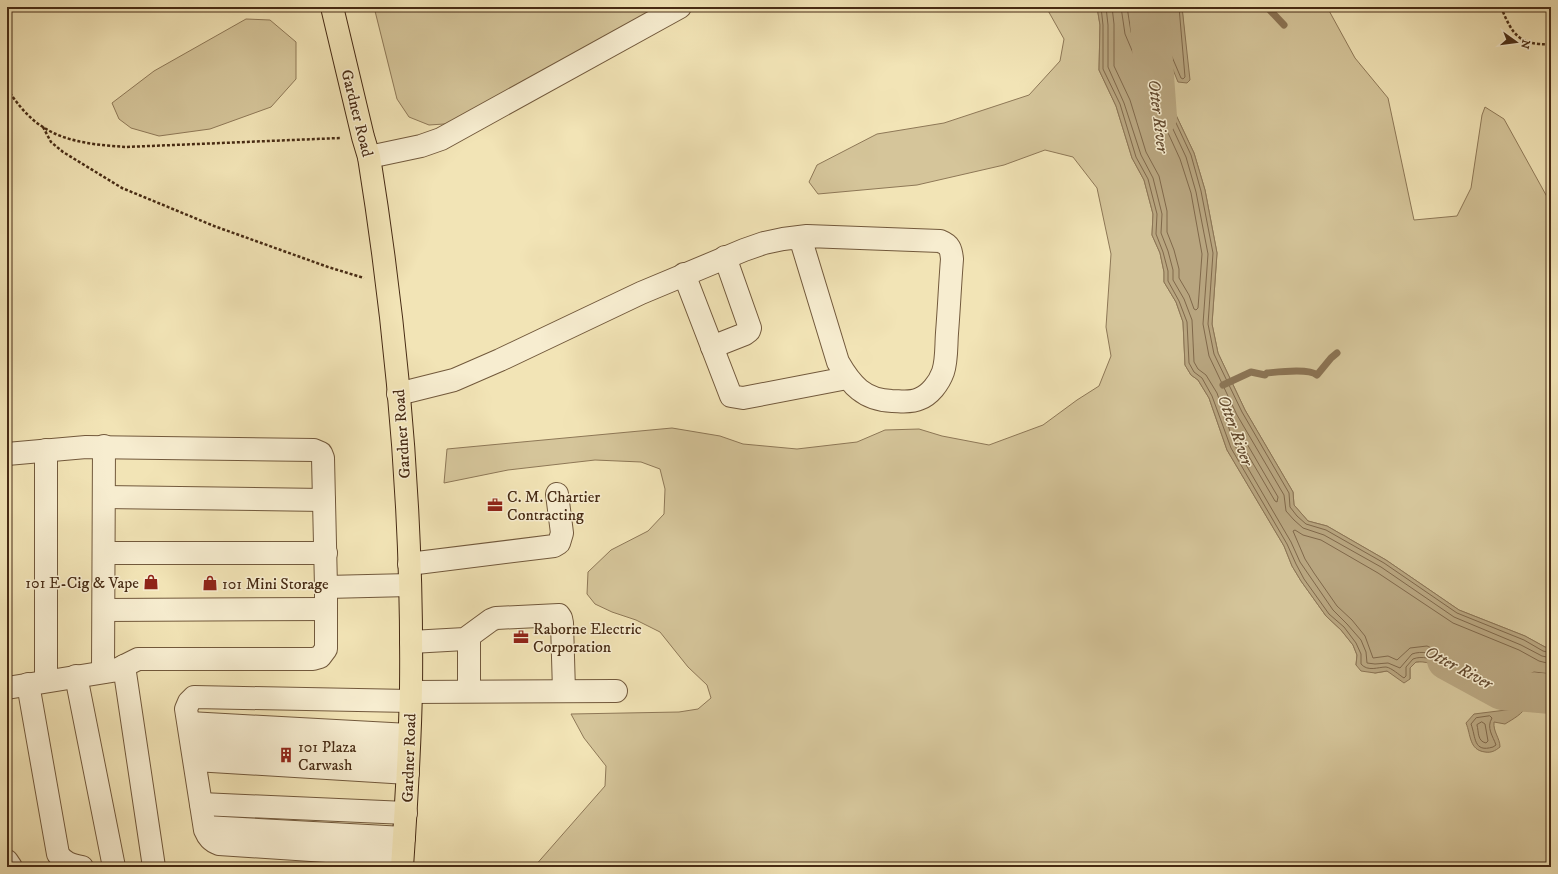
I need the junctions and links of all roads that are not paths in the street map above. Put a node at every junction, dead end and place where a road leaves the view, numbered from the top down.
1 (332, 7) edge
2 (680, 7) edge
3 (369, 157) junction
4 (800, 237) junction
5 (725, 257) junction
6 (684, 274) junction
7 (712, 347) junction
8 (847, 378) junction
9 (398, 394) junction
10 (104, 446) junction
11 (46, 450) junction
12 (7, 454) edge
13 (557, 494) dead end
14 (104, 497) junction
15 (324, 500) junction
16 (104, 553) junction
17 (326, 553) junction
18 (409, 564) junction
19 (410, 585) junction
20 (326, 587) junction
21 (326, 609) junction
22 (104, 610) junction
23 (469, 637) junction
24 (411, 642) junction
25 (124, 666) junction
26 (104, 672) junction
27 (76, 676) junction
28 (27, 684) edge
29 (469, 691) junction
30 (564, 691) junction
31 (616, 691) dead end
32 (411, 697) junction
33 (192, 742) junction
34 (409, 754) junction
35 (203, 815) junction
36 (404, 840) edge
37 (7, 861) edge
38 (11, 867) edge
39 (82, 867) edge
40 (114, 867) edge
41 (154, 867) edge

1 - 3 main road, Gardner Road
2 - 3 lane
3 - 9 main road, Gardner Road
4 - 5 lane
4 - 8 lane
4 - 8 lane
5 - 6 lane
5 - 7 lane
6 - 7 lane
6 - 9 lane
7 - 8 lane
9 - 18 main road, Gardner Road
10 - 11 lane
10 - 14 lane
10 - 15 lane
11 - 12 lane
11 - 28 lane
13 - 18 lane
14 - 15 lane
14 - 16 lane
15 - 17 lane
16 - 17 lane
16 - 22 lane
17 - 20 lane
18 - 19 main road, Gardner Road
19 - 20 lane
19 - 24 main road, Gardner Road
20 - 21 lane
21 - 22 lane
21 - 25 lane
22 - 26 lane
23 - 24 lane
23 - 29 lane
23 - 30 lane
24 - 32 main road, Gardner Road
25 - 26 lane
25 - 41 lane
26 - 27 lane
27 - 28 lane
27 - 40 lane
28 - 39 lane
29 - 30 lane
29 - 32 lane
30 - 31 lane
32 - 33 lane
32 - 34 main road, Gardner Road
33 - 34 lane
33 - 34 lane
33 - 35 lane
34 - 36 main road, Gardner Road
35 - 36 lane
35 - 36 lane
37 - 38 lane

